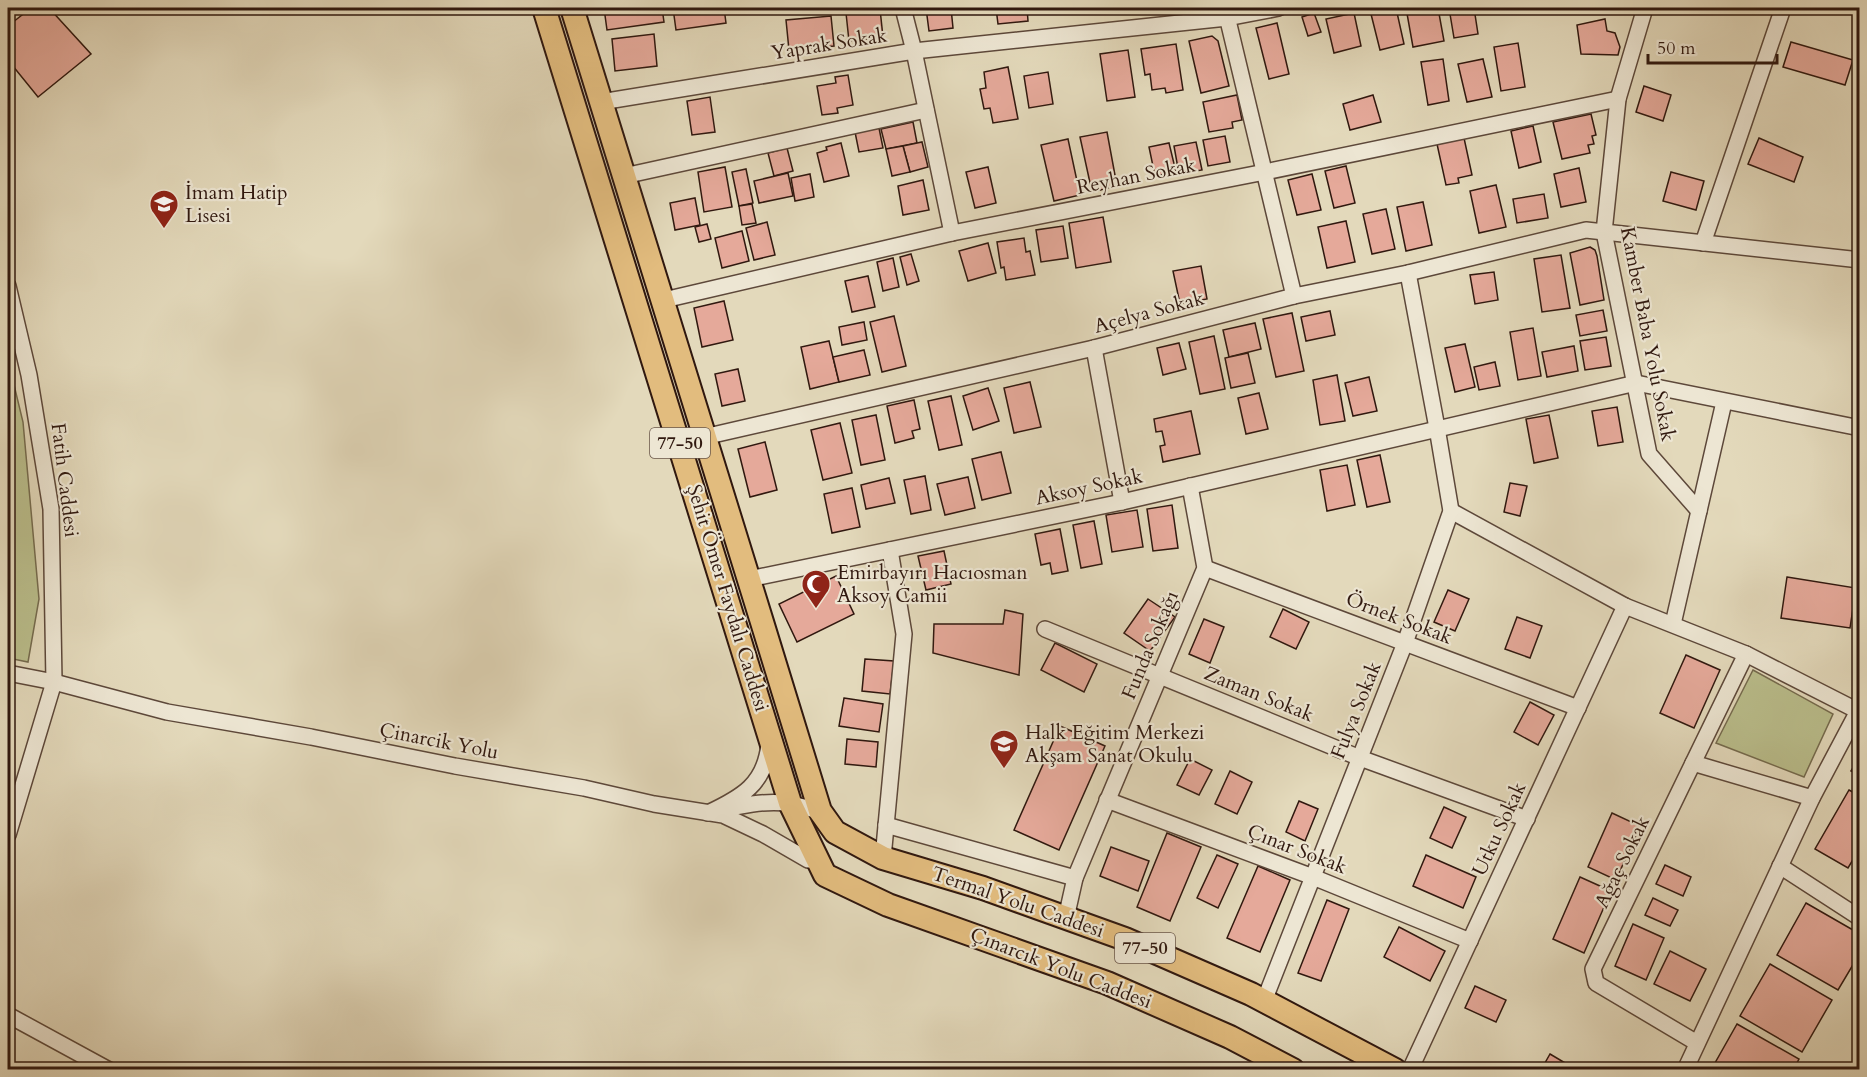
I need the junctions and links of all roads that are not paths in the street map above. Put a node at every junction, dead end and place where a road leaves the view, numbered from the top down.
1 (544, 8) edge
2 (572, 8) edge
3 (903, 8) edge
4 (1279, 8) edge
5 (1645, 8) edge
6 (1783, 8) edge
7 (1226, 13) edge
8 (915, 51) junction
9 (1618, 99) junction
10 (601, 102) junction
11 (926, 110) junction
12 (1264, 172) junction
13 (624, 176) junction
14 (1604, 232) junction
15 (952, 233) junction
16 (1702, 243) junction
17 (1860, 260) edge
18 (1408, 273) junction
19 (8, 286) edge
20 (1294, 296) junction
21 (664, 300) junction
22 (1094, 348) junction
23 (1636, 383) junction
24 (1724, 402) junction
25 (1437, 428) junction
26 (1860, 428) edge
27 (704, 437) junction
28 (1191, 486) junction
29 (1122, 502) junction
30 (1450, 511) junction
31 (1699, 511) junction
32 (890, 550) junction
33 (1205, 568) junction
34 (749, 579) junction
35 (1625, 606) junction
36 (1672, 624) junction
37 (1044, 629) dead end
38 (1405, 643) junction
39 (1746, 654) junction
40 (8, 673) edge
41 (1160, 675) junction
42 (54, 682) junction
43 (1859, 707) edge
44 (1578, 708) junction
45 (770, 736) junction
46 (1360, 758) junction
47 (1693, 763) junction
48 (1812, 798) junction
49 (1107, 801) junction
50 (790, 803) junction
51 (820, 812) junction
52 (708, 813) junction
53 (1527, 819) junction
54 (886, 825) junction
55 (835, 832) joint
56 (8, 836) edge
57 (883, 858) junction
58 (808, 860) dead end
59 (1780, 866) junction
60 (825, 875) joint
61 (1313, 877) junction
62 (1075, 878) junction
63 (1065, 918) junction
64 (1860, 918) edge
65 (1470, 941) junction
66 (1264, 1002) junction
67 (8, 1015) edge
68 (1697, 1043) junction
69 (109, 1070) edge
70 (1293, 1070) edge
71 (1395, 1070) edge
72 (1410, 1070) edge
73 (1685, 1070) edge

1 - 45 main road, Şehit Ömer Faydalı Caddesi / 77-50
2 - 10 main road, Şehit Ömer Faydalı Caddesi / 77-50
3 - 8 street
4 - 7 street, Yaprak Sokak
5 - 9 street, Kamber Baba Yolu Sokak
6 - 16 street
7 - 8 street, Yaprak Sokak
7 - 12 street
8 - 10 street, Yaprak Sokak
8 - 11 street
9 - 12 street, Reyhan Sokak
9 - 14 street, Kamber Baba Yolu Sokak
10 - 13 main road, Şehit Ömer Faydalı Caddesi / 77-50
11 - 13 street
11 - 15 street
12 - 15 street, Reyhan Sokak
12 - 20 street
13 - 21 main road, Şehit Ömer Faydalı Caddesi / 77-50
14 - 16 street, Açelya Sokak
14 - 18 street, Açelya Sokak
14 - 23 street, Kamber Baba Yolu Sokak
15 - 21 street, Reyhan Sokak
16 - 17 street, Açelya Sokak
18 - 20 street, Açelya Sokak
18 - 25 street, Fulya Sokak
19 - 42 street, Fatih Caddesi
20 - 22 street, Açelya Sokak
21 - 27 main road, Şehit Ömer Faydalı Caddesi / 77-50
22 - 27 street, Açelya Sokak
22 - 29 street
23 - 24 street
23 - 25 street, Aksoy Sokak
23 - 31 street, Kamber Baba Yolu Sokak
24 - 26 street
24 - 31 street
25 - 28 street, Aksoy Sokak
25 - 30 street, Fulya Sokak
27 - 34 main road, Şehit Ömer Faydalı Caddesi / 77-50
28 - 29 street, Aksoy Sokak
28 - 33 street
29 - 32 street, Aksoy Sokak
30 - 35 street
30 - 38 street, Fulya Sokak
31 - 36 street
32 - 34 street, Aksoy Sokak
32 - 54 street
33 - 38 street, Örnek Sokak
33 - 41 street, Funda Sokağı
34 - 51 main road, Şehit Ömer Faydalı Caddesi / 77-50
35 - 36 street
35 - 44 street, Utku Sokak
36 - 39 street
37 - 41 street, Zaman Sokak
38 - 44 street, Örnek Sokak
38 - 46 street, Fulya Sokak
39 - 43 street
39 - 47 street, Ağaç Sokak
40 - 42 street, Çinarcik Yolu
41 - 46 street, Zaman Sokak
41 - 49 street, Funda Sokağı
42 - 52 street, Çinarcik Yolu
42 - 56 street, Fatih Caddesi
43 - 48 street
44 - 53 street, Utku Sokak
45 - 50 main road, Şehit Ömer Faydalı Caddesi / 77-50
45 - 52 street
46 - 53 street, Zaman Sokak
46 - 61 street, Fulya Sokak
47 - 48 street
47 - 68 street, Ağaç Sokak
48 - 59 street
49 - 61 street, Çınar Sokak
49 - 62 street, Funda Sokağı
50 - 51 street
50 - 52 street
50 - 60 main road, Şehit Ömer Faydalı Caddesi / 77-50
51 - 55 main road, Şehit Ömer Faydalı Caddesi / 77-50
52 - 58 street, Çinarcik Yolu
53 - 65 street, Utku Sokak
54 - 57 street
54 - 62 street
55 - 57 main road, Termal Yolu Caddesi / 77-50
57 - 63 main road, Termal Yolu Caddesi / 77-50
59 - 64 street
59 - 68 street
60 - 70 main road, Çınarcık Yolu Caddesi / 77-50
61 - 65 street, Çınar Sokak
61 - 66 street, Fulya Sokak
62 - 63 street, Funda Sokağı
63 - 66 main road, Termal Yolu Caddesi / 77-50
65 - 72 street, Utku Sokak
66 - 71 main road, Termal Yolu Caddesi / 77-50
67 - 69 street
68 - 73 street

